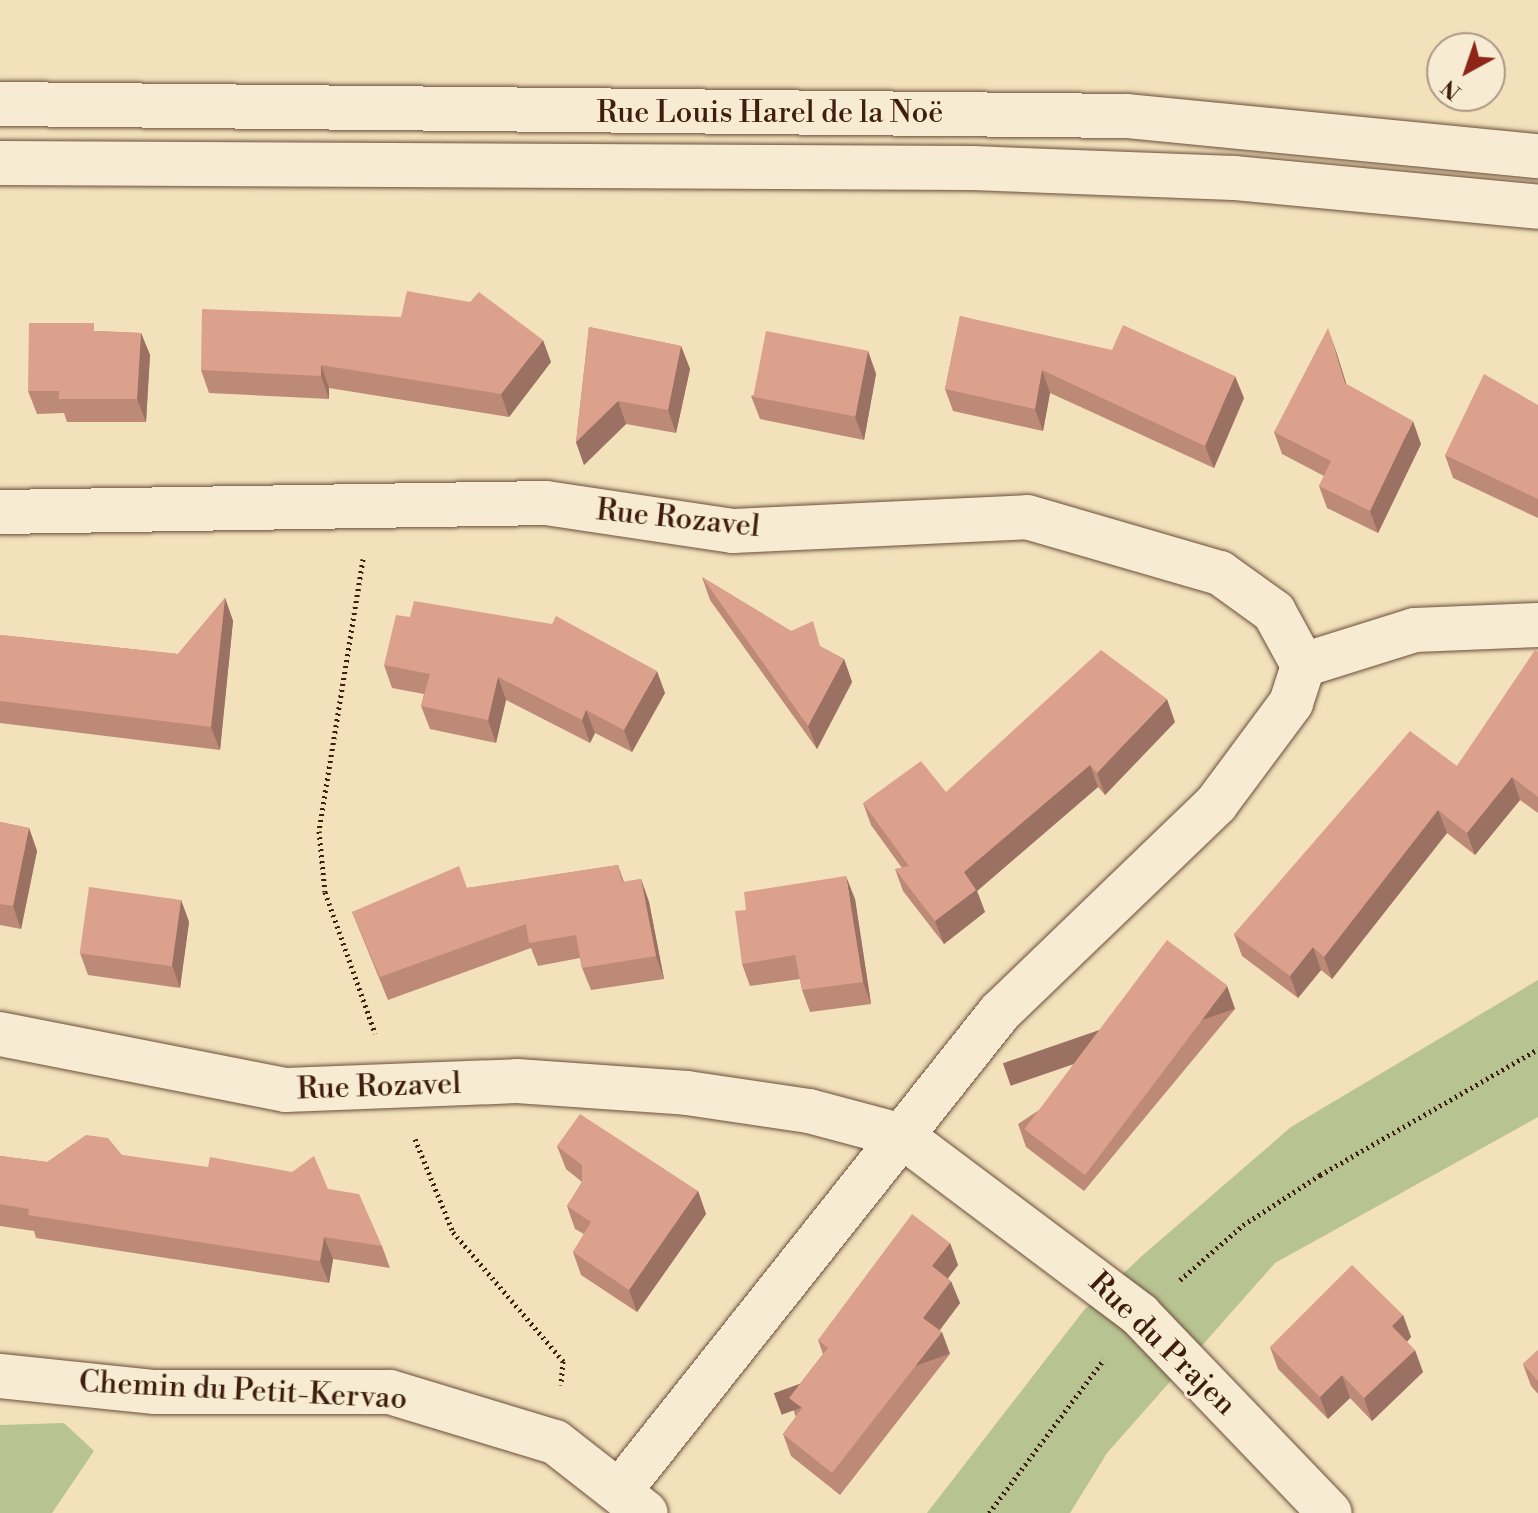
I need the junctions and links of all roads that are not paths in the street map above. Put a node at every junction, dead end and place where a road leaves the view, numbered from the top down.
1 (0, 104) edge
2 (1538, 156) edge
3 (0, 163) edge
4 (1538, 207) edge
5 (0, 512) edge
6 (1538, 625) edge
7 (1303, 665) junction
8 (0, 1034) edge
9 (902, 1136) junction
10 (0, 1376) edge
11 (634, 1500) edge
12 (1330, 1513) edge

1 - 2 street, Rue Louis Harel de la Noë
3 - 4 street, Rue Louis Harel de la Noë
5 - 7 street, Rue Rozavel
6 - 7 street
7 - 9 street
8 - 9 street, Rue Rozavel
9 - 11 street
9 - 12 street, Rue du Prajen
10 - 11 street, Chemin du Petit-Kervao

